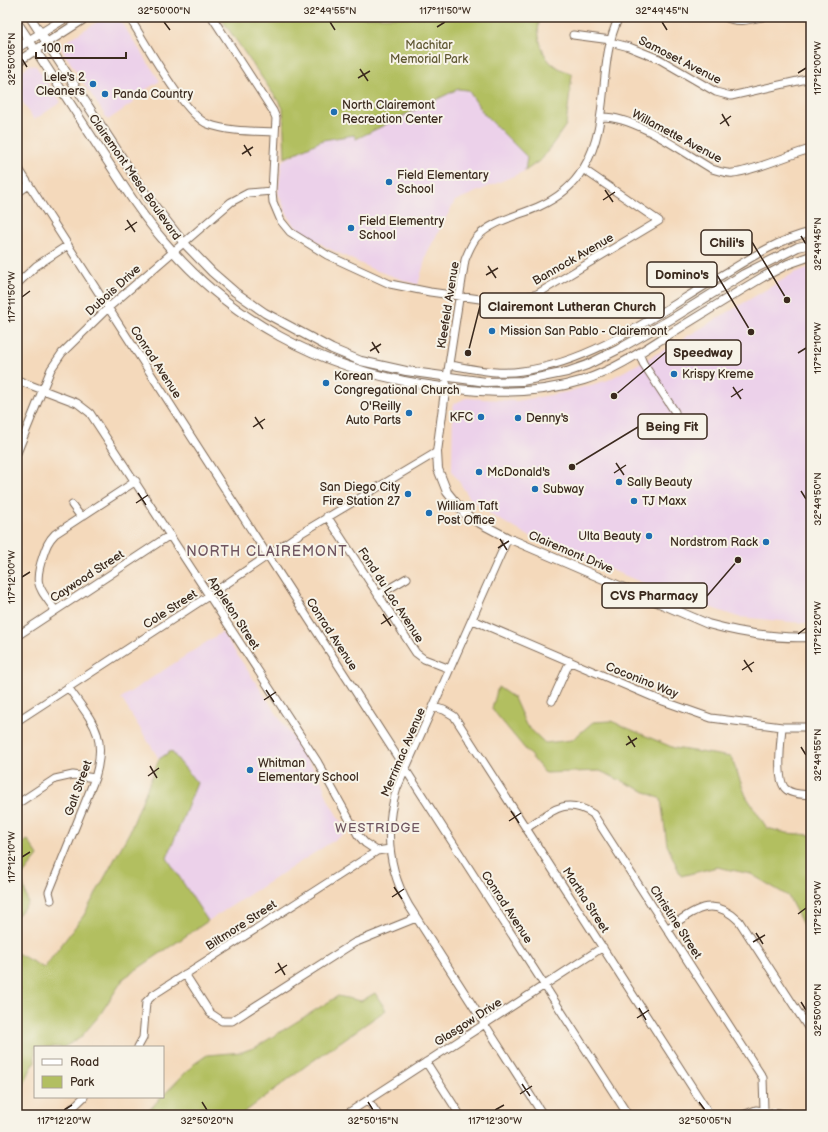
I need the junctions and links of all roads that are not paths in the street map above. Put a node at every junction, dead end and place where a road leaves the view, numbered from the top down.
1 (30, 17) edge
2 (67, 17) edge
3 (88, 17) edge
4 (129, 17) edge
5 (212, 17) edge
6 (619, 17) edge
7 (725, 17) edge
8 (762, 17) edge
9 (17, 22) edge
10 (41, 34) junction
11 (573, 35) dead end
12 (30, 40) junction
13 (610, 41) junction
14 (47, 42) junction
15 (17, 48) edge
16 (35, 50) junction
17 (17, 62) edge
18 (811, 78) edge
19 (602, 117) junction
20 (275, 132) junction
21 (811, 148) edge
22 (17, 166) edge
23 (583, 169) junction
24 (29, 185) junction
25 (272, 191) junction
26 (17, 193) edge
27 (811, 232) edge
28 (183, 242) junction
29 (811, 244) edge
30 (68, 245) junction
31 (173, 251) junction
32 (811, 256) edge
33 (17, 284) edge
34 (460, 297) junction
35 (108, 308) junction
36 (648, 332) junction
37 (639, 353) junction
38 (450, 365) junction
39 (447, 377) junction
40 (17, 380) edge
41 (445, 388) junction
42 (42, 390) junction
43 (674, 412) dead end
44 (437, 452) junction
45 (17, 453) edge
46 (136, 481) junction
47 (72, 505) dead end
48 (327, 516) junction
49 (81, 517) junction
50 (170, 535) junction
51 (508, 538) junction
52 (269, 556) junction
53 (407, 578) dead end
54 (210, 595) junction
55 (378, 595) junction
56 (55, 610) junction
57 (472, 620) junction
58 (17, 636) edge
59 (811, 637) edge
60 (570, 661) junction
61 (450, 669) junction
62 (68, 687) junction
63 (552, 701) dead end
64 (433, 706) junction
65 (17, 721) edge
66 (782, 727) junction
67 (811, 727) edge
68 (406, 769) junction
69 (95, 778) junction
70 (811, 795) edge
71 (17, 804) edge
72 (527, 828) junction
73 (390, 849) junction
74 (378, 850) junction
75 (52, 900) dead end
76 (416, 918) junction
77 (668, 928) junction
78 (603, 947) junction
79 (185, 974) junction
80 (545, 985) junction
81 (484, 1024) junction
82 (811, 1032) edge
83 (139, 1046) edge
84 (426, 1062) junction
85 (83, 1098) edge
86 (368, 1100) junction
87 (764, 1110) junction
88 (65, 1115) edge
89 (345, 1115) edge
90 (378, 1115) edge
91 (460, 1115) edge
92 (543, 1115) edge
93 (628, 1115) edge
94 (710, 1115) edge
95 (743, 1115) edge
96 (793, 1115) edge

1 - 10 main road, Clairemont Mesa Boulevard
2 - 10 main road
3 - 14 main road
4 - 20 street
5 - 20 street, Bannock Avenue
6 - 13 street, Kleefeld Avenue
7 - 8 street
9 - 12 main road, Clairemont Mesa Boulevard
10 - 12 main road
10 - 14 main road, Clairemont Mesa Boulevard
11 - 13 street, Samoset Avenue
12 - 15 main road
12 - 16 main road, Clairemont Mesa Boulevard
13 - 18 street, Samoset Avenue
13 - 19 street, Kleefeld Avenue
14 - 16 main road
14 - 28 main road, Clairemont Mesa Boulevard
16 - 17 main road
16 - 31 main road, Clairemont Mesa Boulevard
19 - 21 street, Willamette Avenue
19 - 23 street, Kleefeld Avenue
20 - 25 street, Bannock Avenue
22 - 24 street, Conrad Avenue
23 - 34 street, Kleefeld Avenue
23 - 34 street, Bannock Avenue
24 - 26 street
24 - 30 street, Conrad Avenue
25 - 28 street, Dubois Drive
25 - 34 street, Bannock Avenue
27 - 38 street
28 - 31 street, Dubois Drive
28 - 39 main road, Clairemont Mesa Boulevard
29 - 36 main road, Clairemont Mesa Boulevard
30 - 33 street
30 - 35 street, Conrad Avenue
31 - 35 street, Dubois Drive
31 - 41 main road, Clairemont Mesa Boulevard
32 - 37 main road, Clairemont Mesa Boulevard
34 - 38 street, Kleefeld Avenue
35 - 42 street, Dubois Drive
35 - 52 street, Conrad Avenue
36 - 37 main road
36 - 39 main road, Clairemont Mesa Boulevard
37 - 41 main road, Clairemont Mesa Boulevard
37 - 43 street
38 - 39 street, Kleefeld Avenue
39 - 41 main road, Clairemont Drive
40 - 42 street, Appleton Street
41 - 44 main road, Clairemont Drive
42 - 45 street, Dubois Drive
42 - 46 street, Appleton Street
44 - 48 street, Cole Street
44 - 51 main road, Clairemont Drive
46 - 49 street
46 - 50 street, Appleton Street
47 - 49 street
48 - 52 street, Cole Street
48 - 55 street, Fond du Lac Avenue
49 - 56 street
50 - 54 street, Appleton Street
50 - 56 street, Caywood Street
51 - 57 street, Merrimac Avenue
51 - 59 main road, Clairemont Drive
52 - 54 street, Cole Street
52 - 68 street, Conrad Avenue
53 - 55 street
54 - 62 street, Cole Street
54 - 74 street, Appleton Street
55 - 61 street, Fond du Lac Avenue
56 - 58 street, Caywood Street
57 - 60 street, Coconino Way
57 - 61 street, Merrimac Avenue
60 - 63 street
60 - 66 street, Coconino Way
61 - 64 street, Merrimac Avenue
62 - 65 street, Cole Street
62 - 69 street, Galt Street
64 - 68 street, Merrimac Avenue
64 - 72 street, Martha Street
66 - 67 street, Coconino Way
66 - 70 street
68 - 73 street, Merrimac Avenue
68 - 80 street, Conrad Avenue
69 - 71 street
69 - 75 street, Galt Street
72 - 77 street, Christine Street
72 - 78 street, Martha Street
73 - 74 street, Biltmore Street
73 - 76 street, Merrimac Avenue
74 - 79 street, Biltmore Street
76 - 79 street
76 - 81 street, Merrimac Avenue
77 - 82 street
77 - 87 street, Christine Street
78 - 80 street, Glasgow Drive
78 - 94 street, Martha Street
79 - 83 street, Biltmore Street
80 - 81 street, Glasgow Drive
80 - 93 street, Conrad Avenue
81 - 84 street, Glasgow Drive
81 - 92 street, Merrimac Avenue
84 - 86 street, Glasgow Drive
84 - 91 street
85 - 88 street
86 - 89 street, Glasgow Drive
86 - 90 street
87 - 95 street
87 - 96 street

